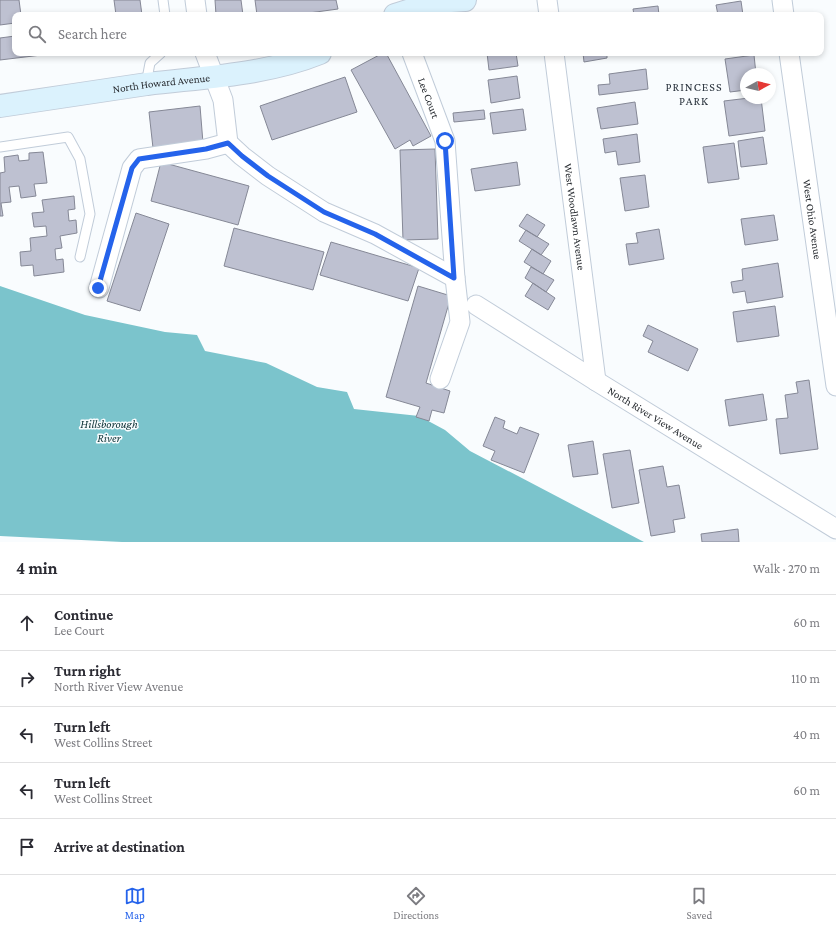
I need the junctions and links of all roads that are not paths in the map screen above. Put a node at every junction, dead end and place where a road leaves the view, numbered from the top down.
1 (163, 0) edge
2 (195, 0) edge
3 (465, 0) edge
4 (547, 0) edge
5 (782, 0) edge
6 (404, 10) edge
7 (165, 12) edge
8 (197, 12) edge
9 (549, 12) edge
10 (784, 12) edge
11 (158, 56) edge
12 (206, 56) edge
13 (313, 56) edge
14 (413, 56) edge
15 (554, 56) edge
16 (789, 56) edge
17 (215, 76) junction
18 (146, 85) junction
19 (0, 106) edge
20 (228, 143) junction
21 (0, 147) edge
22 (80, 257) dead end
23 (454, 278) junction
24 (98, 288) dead end
25 (476, 305) dead end
26 (440, 380) dead end
27 (596, 381) junction
28 (836, 386) edge
29 (836, 530) edge

1 - 7 lane
2 - 8 street
3 - 6 street
4 - 9 street
5 - 10 street
11 - 18 lane
12 - 17 street
13 - 17 street, North Howard Avenue
14 - 23 street, Lee Court
15 - 27 street, West Woodlawn Avenue
16 - 28 street, West Ohio Avenue
17 - 18 street, North Howard Avenue
17 - 20 street
18 - 19 street, North Howard Avenue
20 - 23 street
20 - 24 street
21 - 22 lane
23 - 26 street, Lee Court
25 - 27 street, North River View Avenue
27 - 29 street, North River View Avenue

